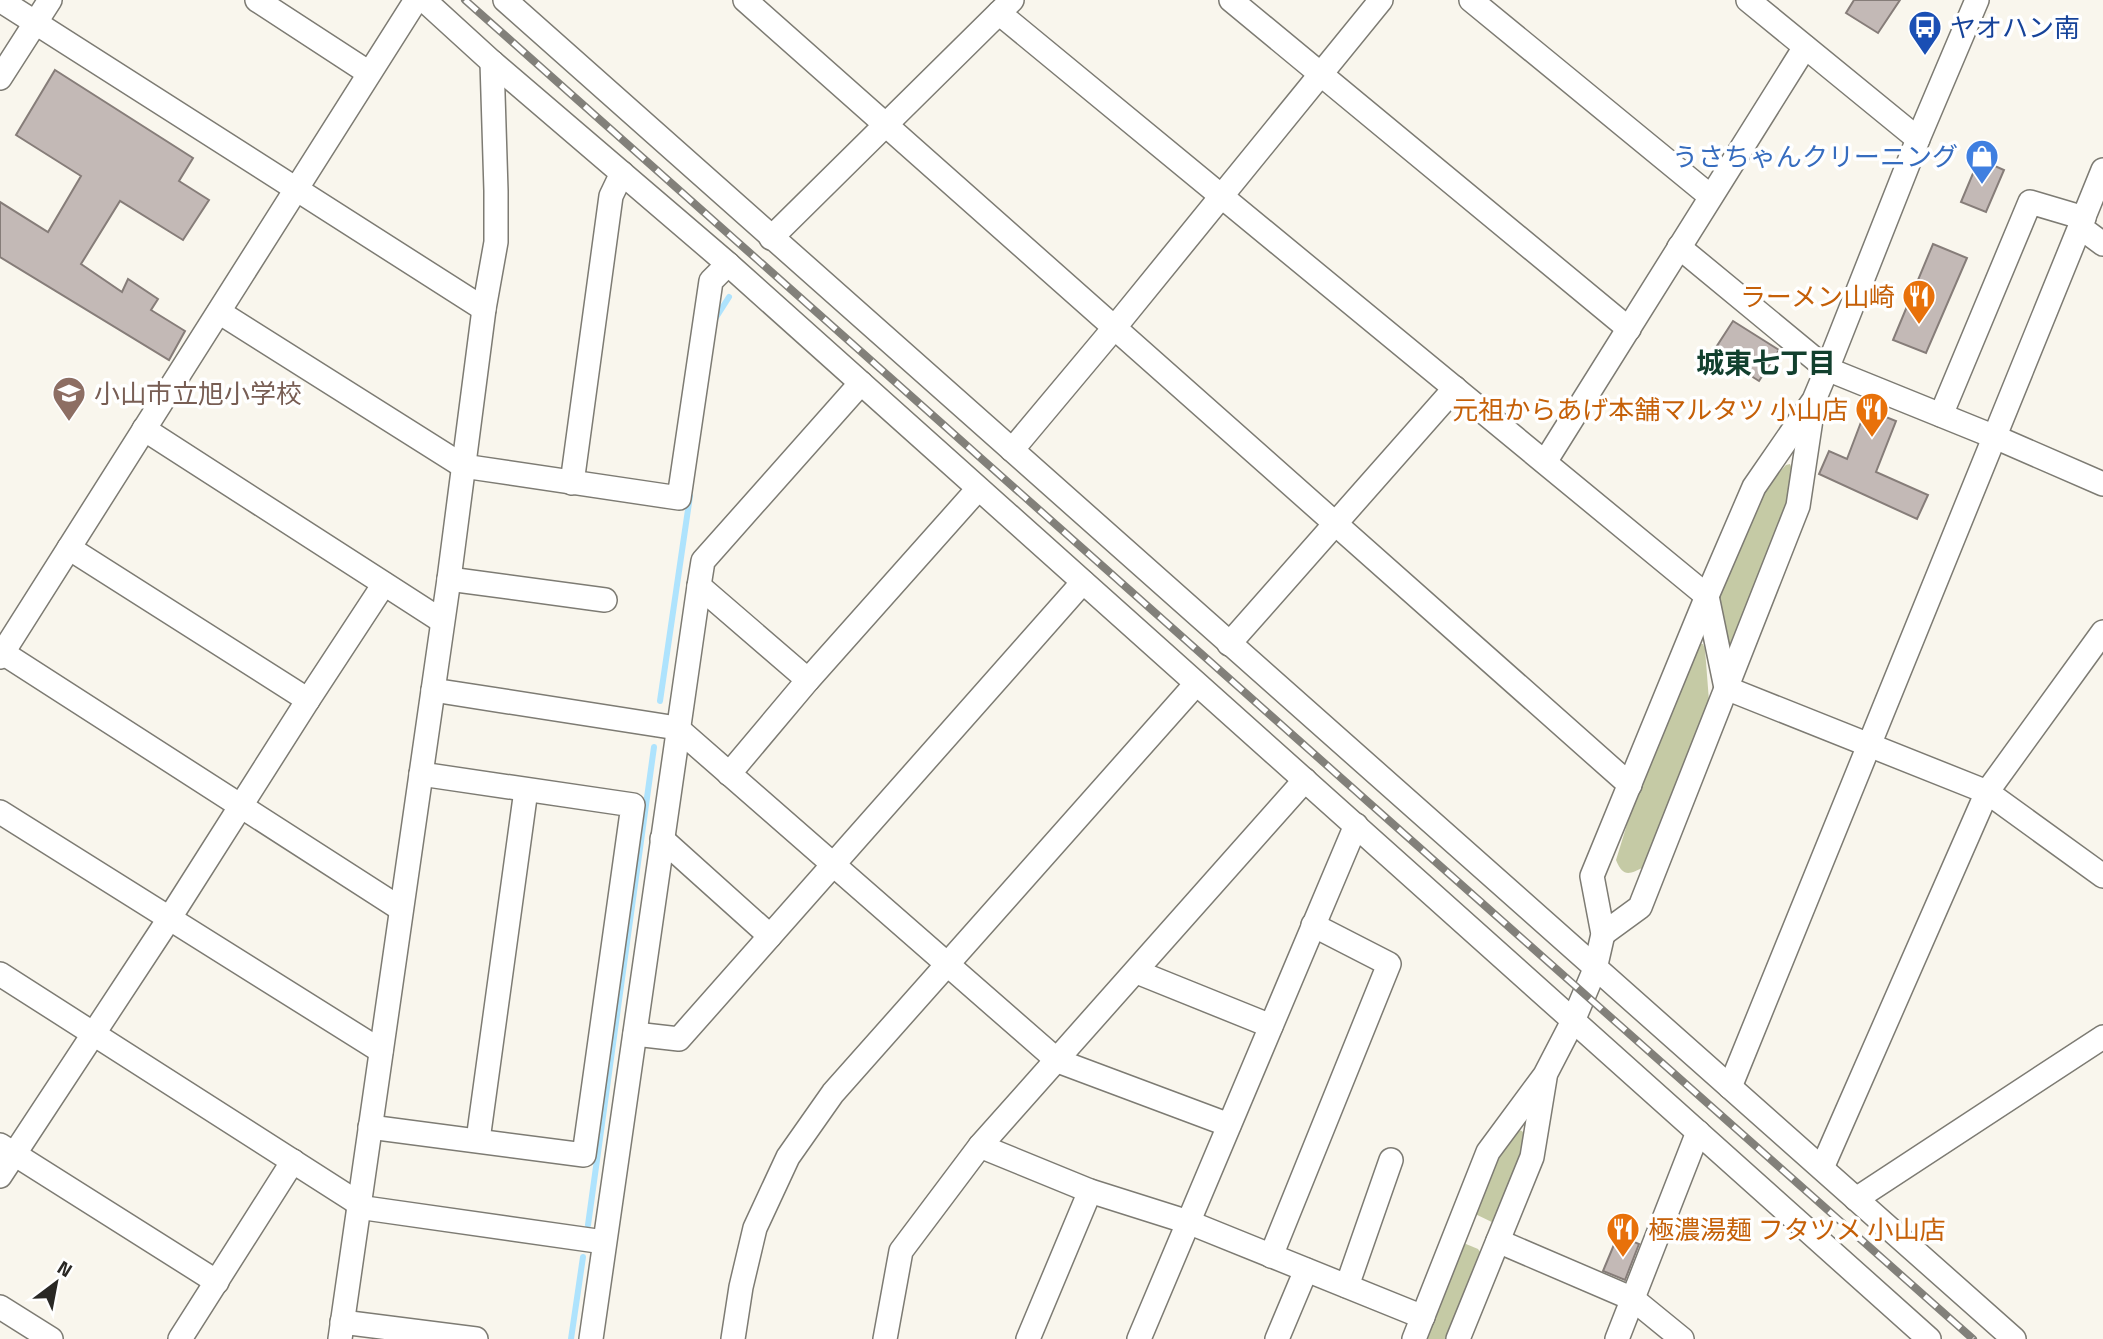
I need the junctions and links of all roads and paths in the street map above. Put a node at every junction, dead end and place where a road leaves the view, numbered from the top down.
1 (0, 0) edge
2 (51, 0) edge
3 (257, 0) edge
4 (416, 0) edge
5 (424, 0) edge
6 (505, 0) edge
7 (745, 0) edge
8 (1231, 0) edge
9 (1381, 0) edge
10 (1471, 0) edge
11 (1748, 0) edge
12 (1976, 0) edge
13 (1005, 6) edge
14 (1775, 8) edge
15 (36, 24) junction
16 (1804, 47) junction
17 (492, 62) junction
18 (369, 73) junction
19 (1321, 74) junction
20 (0, 78) edge
21 (885, 125) junction
22 (1918, 139) junction
23 (2103, 170) edge
24 (622, 173) junction
25 (296, 189) junction
26 (1710, 196) junction
27 (1222, 197) junction
28 (2082, 223) junction
29 (771, 238) junction
30 (2103, 244) edge
31 (1679, 247) junction
32 (728, 264) junction
33 (484, 309) junction
34 (219, 312) junction
35 (1115, 327) junction
36 (1629, 329) junction
37 (1827, 369) junction
38 (861, 383) junction
39 (1455, 388) junction
40 (1814, 400) junction
41 (1941, 415) junction
42 (144, 429) junction
43 (1996, 437) junction
44 (1012, 450) junction
45 (1545, 462) junction
46 (463, 466) junction
47 (2102, 481) edge
48 (572, 483) junction
49 (978, 489) junction
50 (1335, 524) junction
51 (69, 548) junction
52 (449, 579) junction
53 (1083, 582) junction
54 (384, 584) junction
55 (699, 586) junction
56 (1707, 596) junction
57 (605, 600) dead end
58 (442, 621) junction
59 (2103, 632) edge
60 (1229, 644) junction
61 (1, 655) edge
62 (808, 680) junction
63 (1196, 684) junction
64 (1726, 688) junction
65 (433, 690) junction
66 (308, 700) junction
67 (677, 728) junction
68 (1871, 745) junction
69 (421, 774) junction
70 (729, 774) junction
71 (1305, 780) junction
72 (1630, 785) junction
73 (526, 790) junction
74 (1987, 792) junction
75 (240, 806) junction
76 (0, 813) edge
77 (1356, 825) junction
78 (662, 839) junction
79 (833, 864) junction
80 (2103, 876) edge
81 (401, 909) junction
82 (169, 919) junction
83 (1313, 925) junction
84 (1603, 934) junction
85 (769, 936) junction
86 (948, 965) junction
87 (1595, 969) junction
88 (1137, 972) junction
89 (0, 974) edge
90 (1573, 1021) junction
91 (1271, 1026) junction
92 (93, 1033) junction
93 (635, 1034) junction
94 (2103, 1037) edge
95 (381, 1051) junction
96 (1058, 1061) junction
97 (1545, 1075) junction
98 (1730, 1087) junction
99 (1229, 1125) junction
100 (370, 1127) junction
101 (1698, 1132) junction
102 (478, 1140) junction
103 (980, 1146) junction
104 (7, 1149) edge
105 (1391, 1160) dead end
106 (293, 1161) junction
107 (1822, 1168) junction
108 (0, 1176) edge
109 (1090, 1191) junction
110 (1856, 1199) junction
111 (358, 1205) junction
112 (1188, 1222) junction
113 (1498, 1241) junction
114 (604, 1242) junction
115 (1270, 1255) junction
116 (1306, 1270) junction
117 (217, 1282) junction
118 (1347, 1286) junction
119 (1633, 1299) junction
120 (0, 1307) edge
121 (1423, 1317) junction
122 (341, 1331) edge
123 (51, 1339) edge
124 (180, 1339) edge
125 (476, 1339) edge
126 (591, 1339) edge
127 (733, 1339) edge
128 (885, 1339) edge
129 (1028, 1339) edge
130 (1139, 1339) edge
131 (1277, 1339) edge
132 (1414, 1339) edge
133 (1458, 1339) edge
134 (1617, 1339) edge
135 (1682, 1339) edge
136 (1929, 1339) edge
137 (2014, 1339) edge

1 - 15 street
2 - 15 street
3 - 18 street
4 - 18 street
5 - 17 street
6 - 29 street
7 - 21 street
8 - 19 street
9 - 19 street
10 - 26 street
11 - 14 street
12 - 22 street
13 - 21 street
13 - 27 street
14 - 16 street
15 - 20 street
15 - 25 street
16 - 22 street
16 - 26 street
17 - 24 street
17 - 33 street
18 - 25 street
19 - 27 street
19 - 36 street
21 - 29 street
21 - 35 street
22 - 37 street
23 - 28 street
24 - 32 street
24 - 48 street
25 - 33 street
25 - 34 street
26 - 31 street
27 - 35 street
27 - 39 street
28 - 30 street
28 - 41 street
28 - 43 street
29 - 44 street
31 - 36 street
31 - 37 street
32 - 38 street
32 - 48 street
33 - 46 street
34 - 42 street
34 - 46 street
35 - 44 street
35 - 50 street
36 - 45 street
37 - 40 street
37 - 41 street
38 - 49 street
38 - 55 street
39 - 45 street
39 - 50 street
40 - 56 street
40 - 64 street
41 - 43 street
42 - 51 street
42 - 54 street
43 - 47 street
43 - 68 street
44 - 60 street
45 - 56 street
46 - 48 street
46 - 52 street
49 - 53 street
49 - 62 street
50 - 60 street
50 - 72 street
51 - 61 street
51 - 66 street
52 - 57 street
52 - 58 street
53 - 63 street
53 - 79 street
54 - 58 street
54 - 66 street
55 - 62 street
55 - 67 street
56 - 64 street
56 - 72 street
58 - 65 street
59 - 74 street
60 - 87 street
61 - 75 street
62 - 70 street
63 - 71 street
63 - 86 street
64 - 68 street
64 - 84 street
65 - 67 street
65 - 69 street
66 - 75 street
67 - 70 street
67 - 78 street
68 - 74 street
68 - 98 street
69 - 73 street
69 - 81 street
70 - 79 street
71 - 77 street
71 - 88 street
72 - 84 street
73 - 102 street
73 - 102 street
74 - 80 street
74 - 107 street
75 - 81 street
75 - 82 street
76 - 82 street
77 - 83 street
77 - 90 street
78 - 85 street
78 - 93 street
79 - 85 street
79 - 86 street
81 - 95 street
82 - 92 street
82 - 95 street
83 - 91 street
83 - 115 street
84 - 87 street
85 - 93 street
86 - 96 street
86 - 127 street
87 - 90 street
87 - 98 street
88 - 91 street
88 - 96 street
89 - 92 street
90 - 97 street
90 - 101 street
91 - 99 street
92 - 104 street
92 - 106 street
93 - 114 street
94 - 110 street
95 - 100 street
96 - 99 street
96 - 103 street
97 - 113 street
97 - 121 street
98 - 107 street
99 - 112 street
100 - 102 street
100 - 111 street
101 - 119 street
101 - 136 street
103 - 109 street
103 - 128 street
104 - 108 street
104 - 117 street
105 - 118 street
106 - 111 street
106 - 117 street
107 - 110 street
109 - 112 street
109 - 129 street
110 - 137 street
111 - 114 street
111 - 122 street
112 - 115 street
112 - 130 street
113 - 119 street
113 - 133 street
114 - 126 street
115 - 116 street
116 - 118 street
116 - 131 street
117 - 124 street
118 - 121 street
119 - 134 street
119 - 135 street
120 - 123 street
121 - 132 street
122 - 125 street

